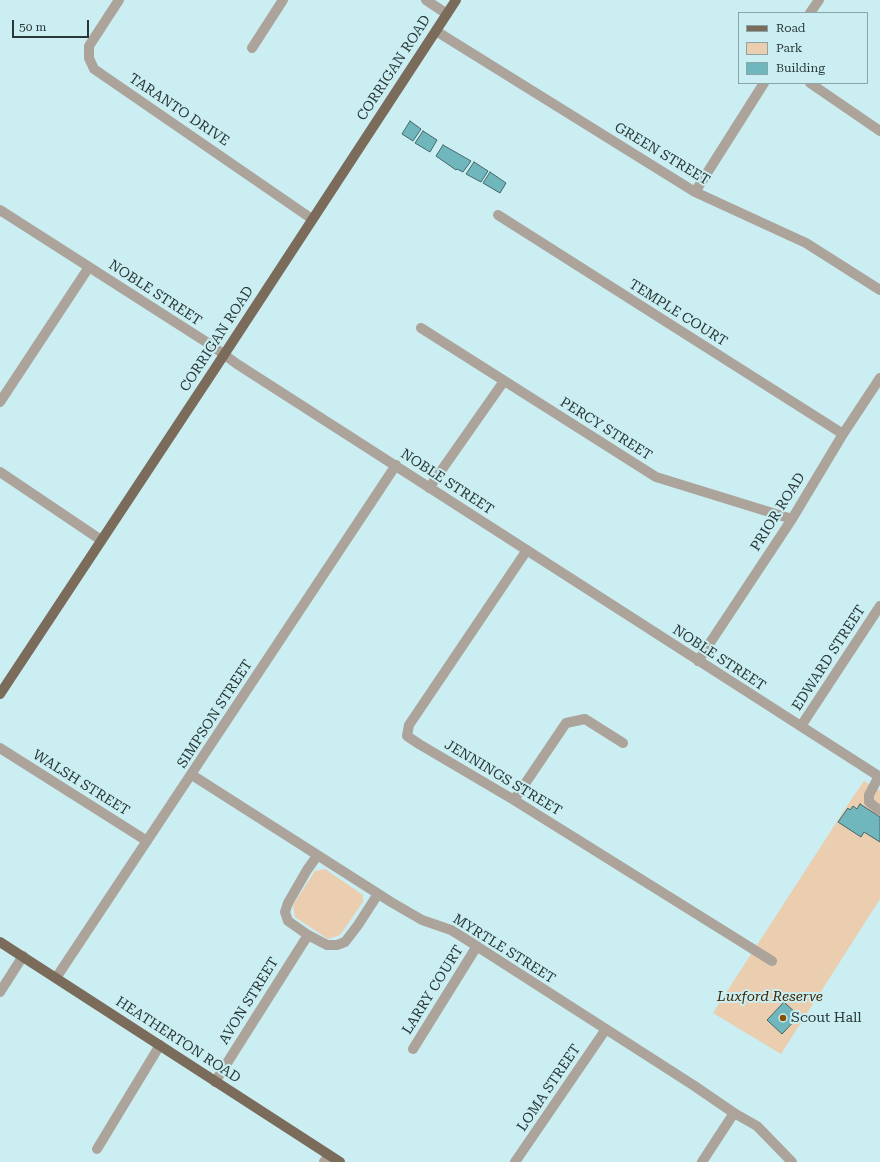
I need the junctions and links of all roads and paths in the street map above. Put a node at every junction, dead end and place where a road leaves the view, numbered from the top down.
1 (118, 0) edge
2 (283, 0) edge
3 (426, 0) edge
4 (456, 0) edge
5 (819, 0) edge
6 (811, 12) edge
7 (447, 14) junction
8 (436, 31) junction
9 (252, 48) dead end
10 (763, 84) edge
11 (811, 84) edge
12 (880, 130) edge
13 (695, 192) junction
14 (0, 210) edge
15 (498, 215) dead end
16 (312, 219) junction
17 (89, 267) junction
18 (880, 290) edge
19 (421, 328) dead end
20 (224, 354) junction
21 (880, 378) edge
22 (504, 381) junction
23 (0, 402) edge
24 (843, 434) junction
25 (396, 465) junction
26 (0, 472) edge
27 (429, 488) junction
28 (792, 519) junction
29 (101, 540) junction
30 (527, 550) junction
31 (880, 606) edge
32 (876, 620) edge
33 (698, 661) junction
34 (0, 694) edge
35 (801, 726) junction
36 (623, 743) dead end
37 (0, 748) edge
38 (192, 775) junction
39 (879, 776) edge
40 (514, 800) junction
41 (880, 810) edge
42 (147, 841) junction
43 (317, 856) junction
44 (378, 894) junction
45 (308, 934) junction
46 (0, 942) edge
47 (477, 946) junction
48 (23, 956) junction
49 (772, 961) dead end
50 (56, 978) junction
51 (0, 992) edge
52 (606, 1029) junction
53 (160, 1045) junction
54 (413, 1049) dead end
55 (215, 1082) junction
56 (734, 1113) junction
57 (98, 1149) dead end
58 (327, 1158) edge
59 (340, 1162) edge
60 (515, 1162) edge
61 (702, 1162) edge
62 (792, 1162) edge

1 - 16 street, TARANTO DRIVE
2 - 9 street
3 - 7 street
4 - 7 main road, CORRIGAN ROAD
5 - 6 street
7 - 8 main road, CORRIGAN ROAD
8 - 13 street, GREEN STREET
8 - 16 main road, CORRIGAN ROAD
10 - 13 street
11 - 12 street
13 - 18 street, GREEN STREET
14 - 17 street, NOBLE STREET
15 - 24 street, TEMPLE COURT
16 - 20 main road, CORRIGAN ROAD
17 - 20 street, NOBLE STREET
17 - 23 street
19 - 22 street, PERCY STREET
20 - 25 street, NOBLE STREET
20 - 29 main road, CORRIGAN ROAD
21 - 24 street, PRIOR ROAD
22 - 27 street
22 - 28 street, PERCY STREET
24 - 28 street, PRIOR ROAD
25 - 27 street, NOBLE STREET
25 - 38 street, SIMPSON STREET
26 - 29 street
27 - 30 street, NOBLE STREET
28 - 33 street, PRIOR ROAD
29 - 34 main road, CORRIGAN ROAD
30 - 33 street, NOBLE STREET
30 - 40 street, JENNINGS STREET
31 - 32 street, EDWARD STREET
32 - 35 street, EDWARD STREET
33 - 35 street, NOBLE STREET
35 - 39 street, NOBLE STREET
36 - 40 street
37 - 42 street, WALSH STREET
38 - 42 street, SIMPSON STREET
38 - 43 street, MYRTLE STREET
39 - 41 street
40 - 49 street, JENNINGS STREET
42 - 50 street, SIMPSON STREET
43 - 44 street, MYRTLE STREET
43 - 45 street
44 - 45 street
44 - 47 street, MYRTLE STREET
45 - 55 street, AVON STREET
46 - 48 main road, HEATHERTON ROAD
47 - 52 street, MYRTLE STREET
47 - 54 street, LARRY COURT
48 - 50 main road, HEATHERTON ROAD
48 - 51 street
50 - 53 main road, HEATHERTON ROAD
52 - 56 street, MYRTLE STREET
52 - 60 street, LOMA STREET
53 - 55 main road, HEATHERTON ROAD
53 - 57 street
55 - 58 main road, HEATHERTON ROAD
56 - 61 street
56 - 62 street, MYRTLE STREET
58 - 59 main road, HEATHERTON ROAD

